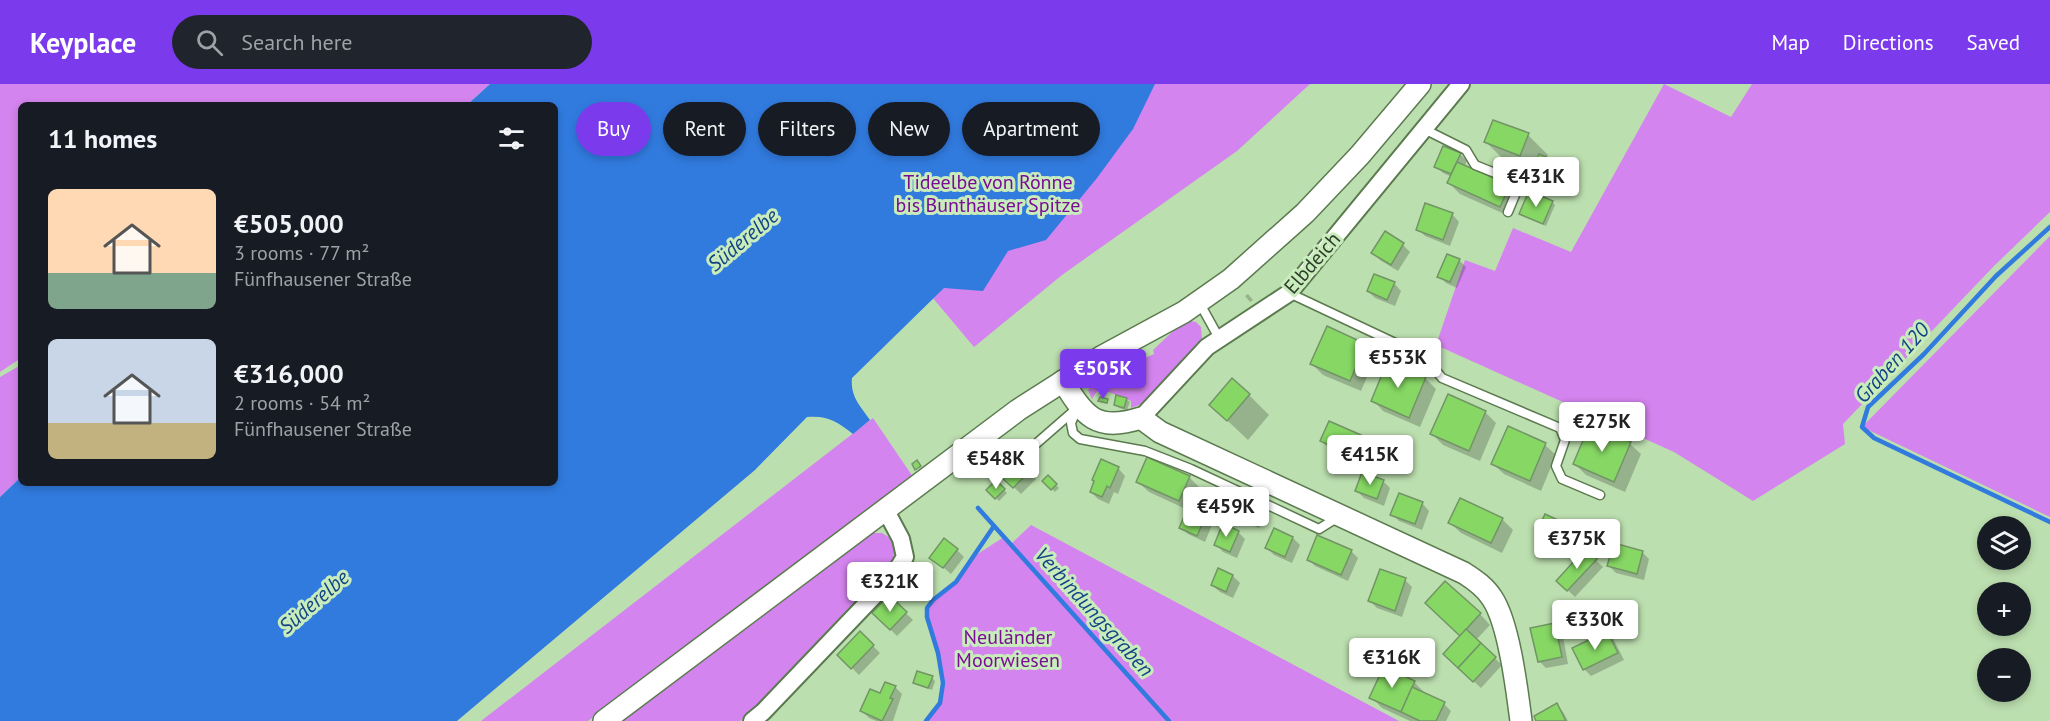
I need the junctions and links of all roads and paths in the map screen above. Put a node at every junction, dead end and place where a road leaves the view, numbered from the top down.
1 (1420, 84) edge
2 (1461, 84) edge
3 (1424, 129) junction
4 (1508, 212) dead end
5 (1289, 293) junction
6 (1191, 307) junction
7 (1219, 338) junction
8 (1063, 381) junction
9 (1078, 406) junction
10 (1141, 418) junction
11 (1022, 456) dead end
12 (1600, 495) dead end
13 (885, 509) junction
14 (1340, 516) junction
15 (604, 721) edge
16 (752, 721) edge
17 (1521, 721) edge

1 - 6 street, Elbdeich
2 - 3 street, Elbdeich
3 - 4 lane
3 - 5 street, Elbdeich
5 - 7 street, Elbdeich
5 - 12 lane
6 - 7 lane
6 - 8 street, Elbdeich
7 - 10 street, Elbdeich
8 - 9 street
8 - 13 street, Elbdeich
9 - 10 street
9 - 11 lane
9 - 14 lane
10 - 14 street
13 - 15 street, Elbdeich
13 - 16 street
14 - 17 street

